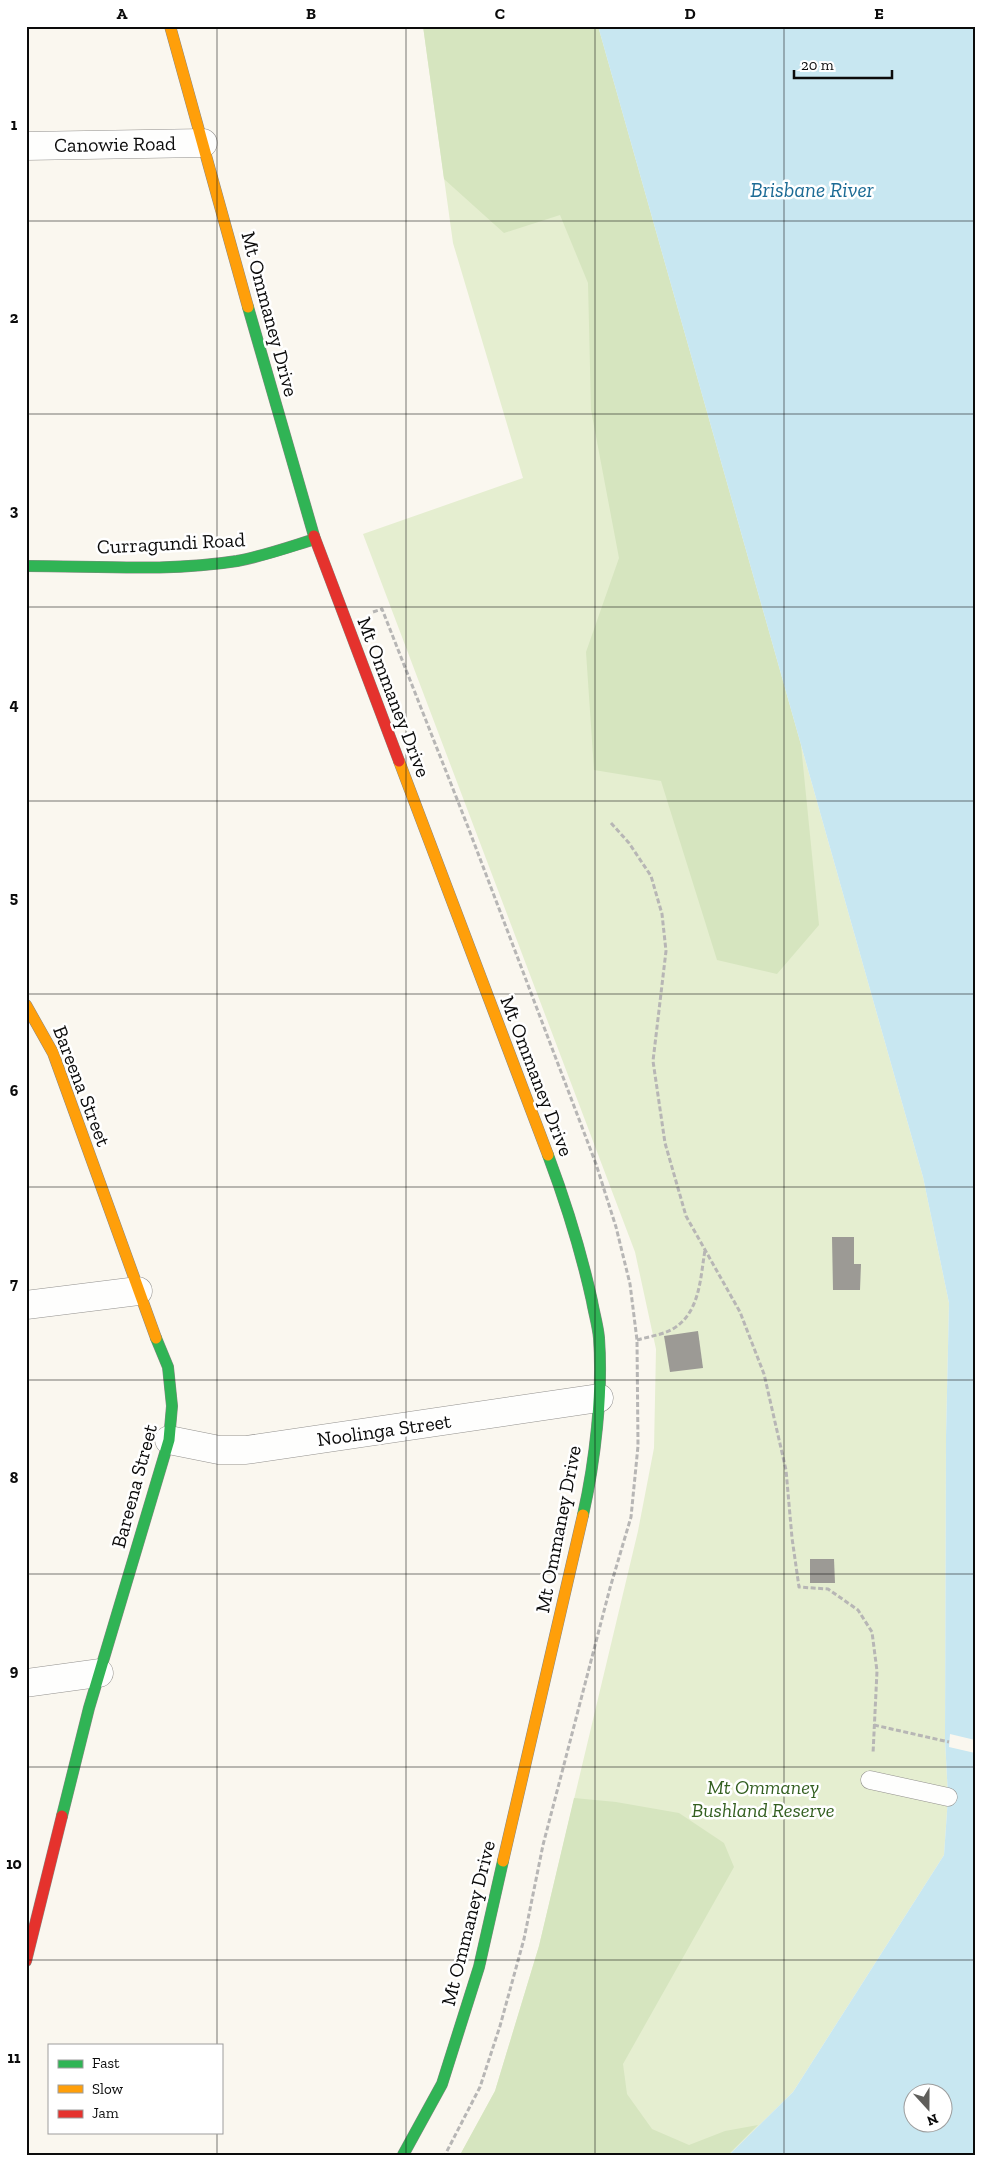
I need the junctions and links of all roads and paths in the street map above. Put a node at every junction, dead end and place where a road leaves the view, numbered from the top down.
1 (170, 26) edge
2 (203, 142) junction
3 (26, 146) edge
4 (315, 539) junction
5 (26, 566) edge
6 (611, 823) dead end
7 (26, 1005) edge
8 (705, 1250) junction
9 (138, 1291) junction
10 (26, 1305) edge
11 (637, 1340) dead end
12 (599, 1398) junction
13 (169, 1440) junction
14 (99, 1673) junction
15 (26, 1683) edge
16 (949, 1742) dead end
17 (870, 1780) dead end
18 (948, 1797) dead end
19 (540, 1860) dead end
20 (26, 1961) edge
21 (403, 2155) edge
22 (445, 2155) edge

1 - 2 street, Mt Ommaney Drive
2 - 3 street, Canowie Road
2 - 4 street, Mt Ommaney Drive
4 - 5 street, Curragundi Road
4 - 12 street, Mt Ommaney Drive
6 - 8 path
7 - 9 street, Bareena Street
8 - 11 path
8 - 16 path
9 - 10 street
9 - 13 street, Bareena Street
12 - 13 street, Noolinga Street
12 - 21 street, Mt Ommaney Drive
13 - 14 street, Bareena Street
14 - 15 street
14 - 20 street, Bareena Street
17 - 18 lane
19 - 22 path

